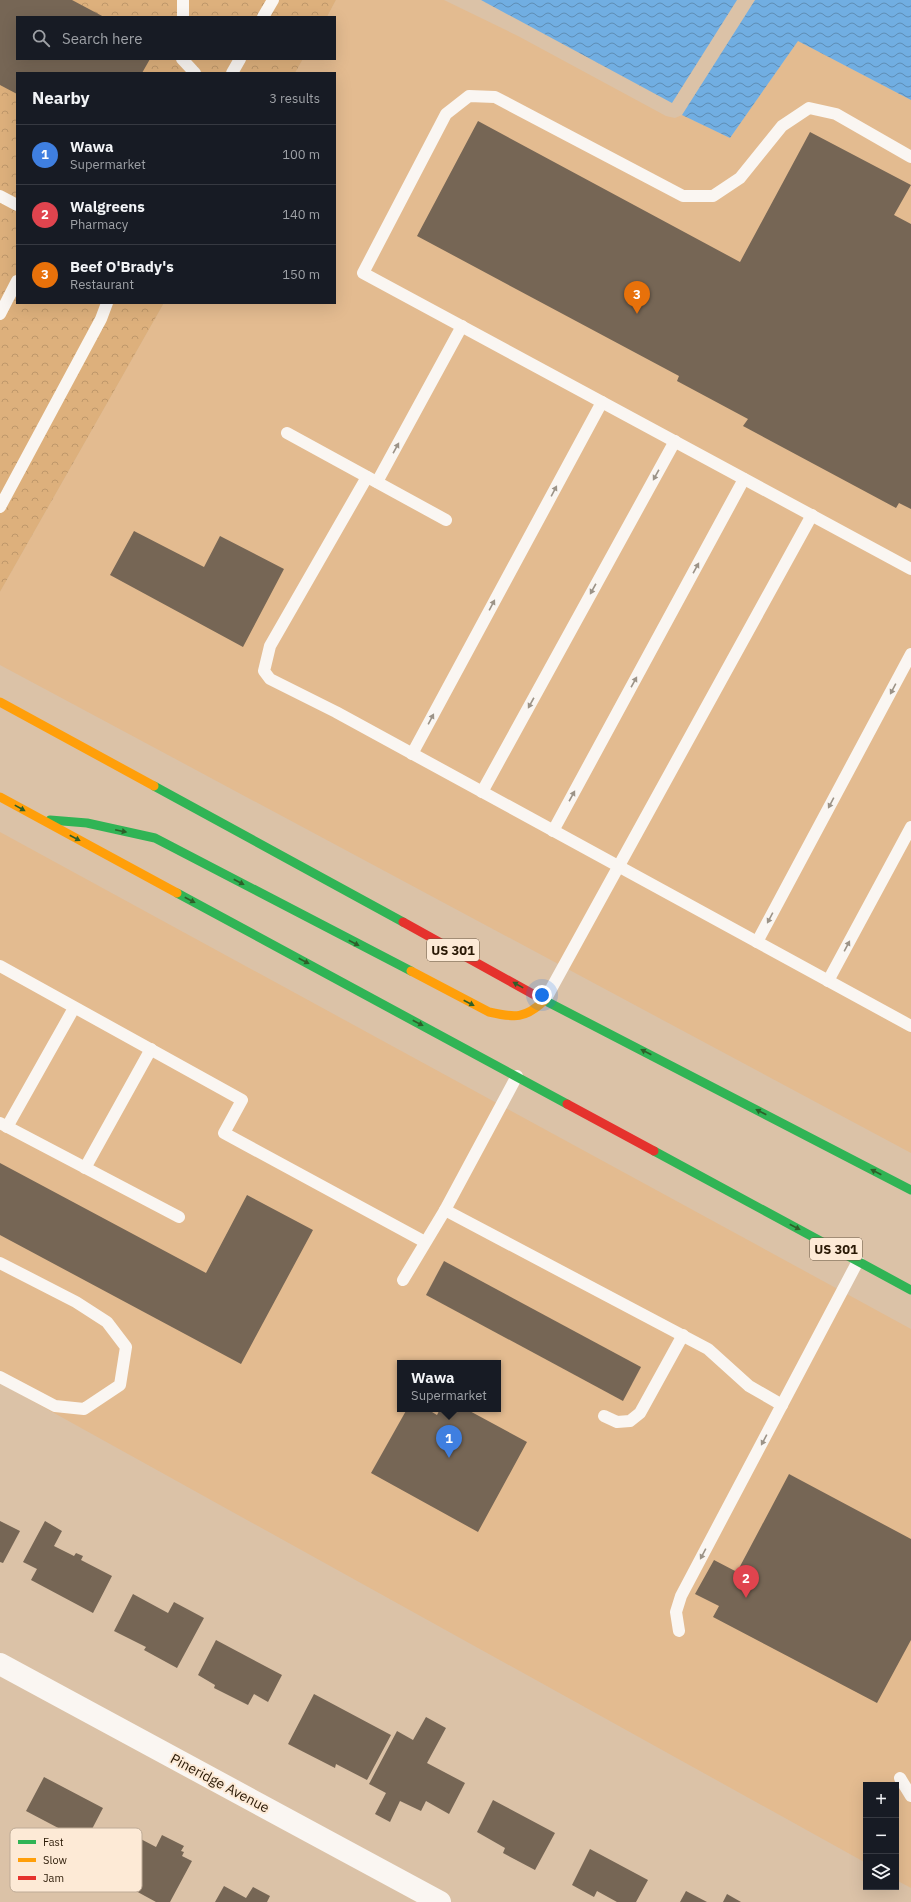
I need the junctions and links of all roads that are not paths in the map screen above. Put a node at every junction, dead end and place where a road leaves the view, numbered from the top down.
1 (184, 0) edge
2 (273, 0) edge
3 (183, 16) edge
4 (264, 16) edge
5 (183, 60) edge
6 (239, 60) edge
7 (194, 72) edge
8 (233, 72) edge
9 (911, 157) edge
10 (0, 196) edge
11 (16, 204) edge
12 (16, 283) edge
13 (107, 304) edge
14 (0, 314) edge
15 (462, 326) junction
16 (602, 402) junction
17 (287, 433) dead end
18 (675, 441) junction
19 (744, 479) junction
20 (372, 480) junction
21 (0, 507) edge
22 (812, 515) junction
23 (446, 520) dead end
24 (911, 569) edge
25 (911, 654) edge
26 (0, 702) edge
27 (412, 754) junction
28 (482, 792) junction
29 (0, 797) edge
30 (41, 820) junction
31 (911, 827) edge
32 (553, 831) junction
33 (619, 867) junction
34 (757, 942) junction
35 (0, 966) edge
36 (828, 981) junction
37 (545, 1000) junction
38 (74, 1008) junction
39 (911, 1026) edge
40 (151, 1050) junction
41 (517, 1076) junction
42 (4, 1125) edge
43 (85, 1168) junction
44 (911, 1190) edge
45 (444, 1210) junction
46 (178, 1217) dead end
47 (425, 1242) junction
48 (858, 1261) junction
49 (0, 1263) edge
50 (403, 1280) dead end
51 (911, 1290) edge
52 (683, 1335) junction
53 (0, 1377) edge
54 (782, 1405) junction
55 (604, 1416) dead end
56 (679, 1631) dead end
57 (0, 1664) edge
58 (900, 1778) dead end
59 (911, 1796) edge
60 (440, 1902) edge

1 - 3 lane
2 - 4 lane
5 - 7 lane
6 - 8 lane
9 - 15 lane
10 - 11 lane
12 - 14 lane
13 - 21 lane
15 - 16 lane
20 -> 15 lane
16 - 18 lane
27 -> 16 lane
17 - 20 lane
18 - 19 lane
18 -> 28 lane
19 - 22 lane
32 -> 19 lane
20 - 23 lane
20 - 27 lane
22 - 24 lane
22 - 33 lane
25 -> 34 lane
37 -> 26 main road, US 301
27 - 28 lane
28 - 32 lane
29 -> 30 main road, US 301
30 -> 37 main road
30 -> 41 main road, US 301
36 -> 31 lane
32 - 33 lane
33 - 34 lane
33 - 37 lane
34 - 36 lane
35 - 38 lane
36 - 39 lane
44 -> 37 main road, US 301
38 - 40 lane
38 - 42 lane
40 - 43 lane
40 - 47 lane
41 - 45 lane
41 -> 48 main road, US 301
42 - 43 lane
43 - 46 lane
45 - 47 lane
45 - 52 lane
47 - 50 lane
48 - 51 main road, US 301
48 - 54 lane
49 - 53 lane
52 - 54 lane
52 - 55 lane
54 -> 56 lane
57 - 60 street, Pineridge Avenue
58 - 59 lane

